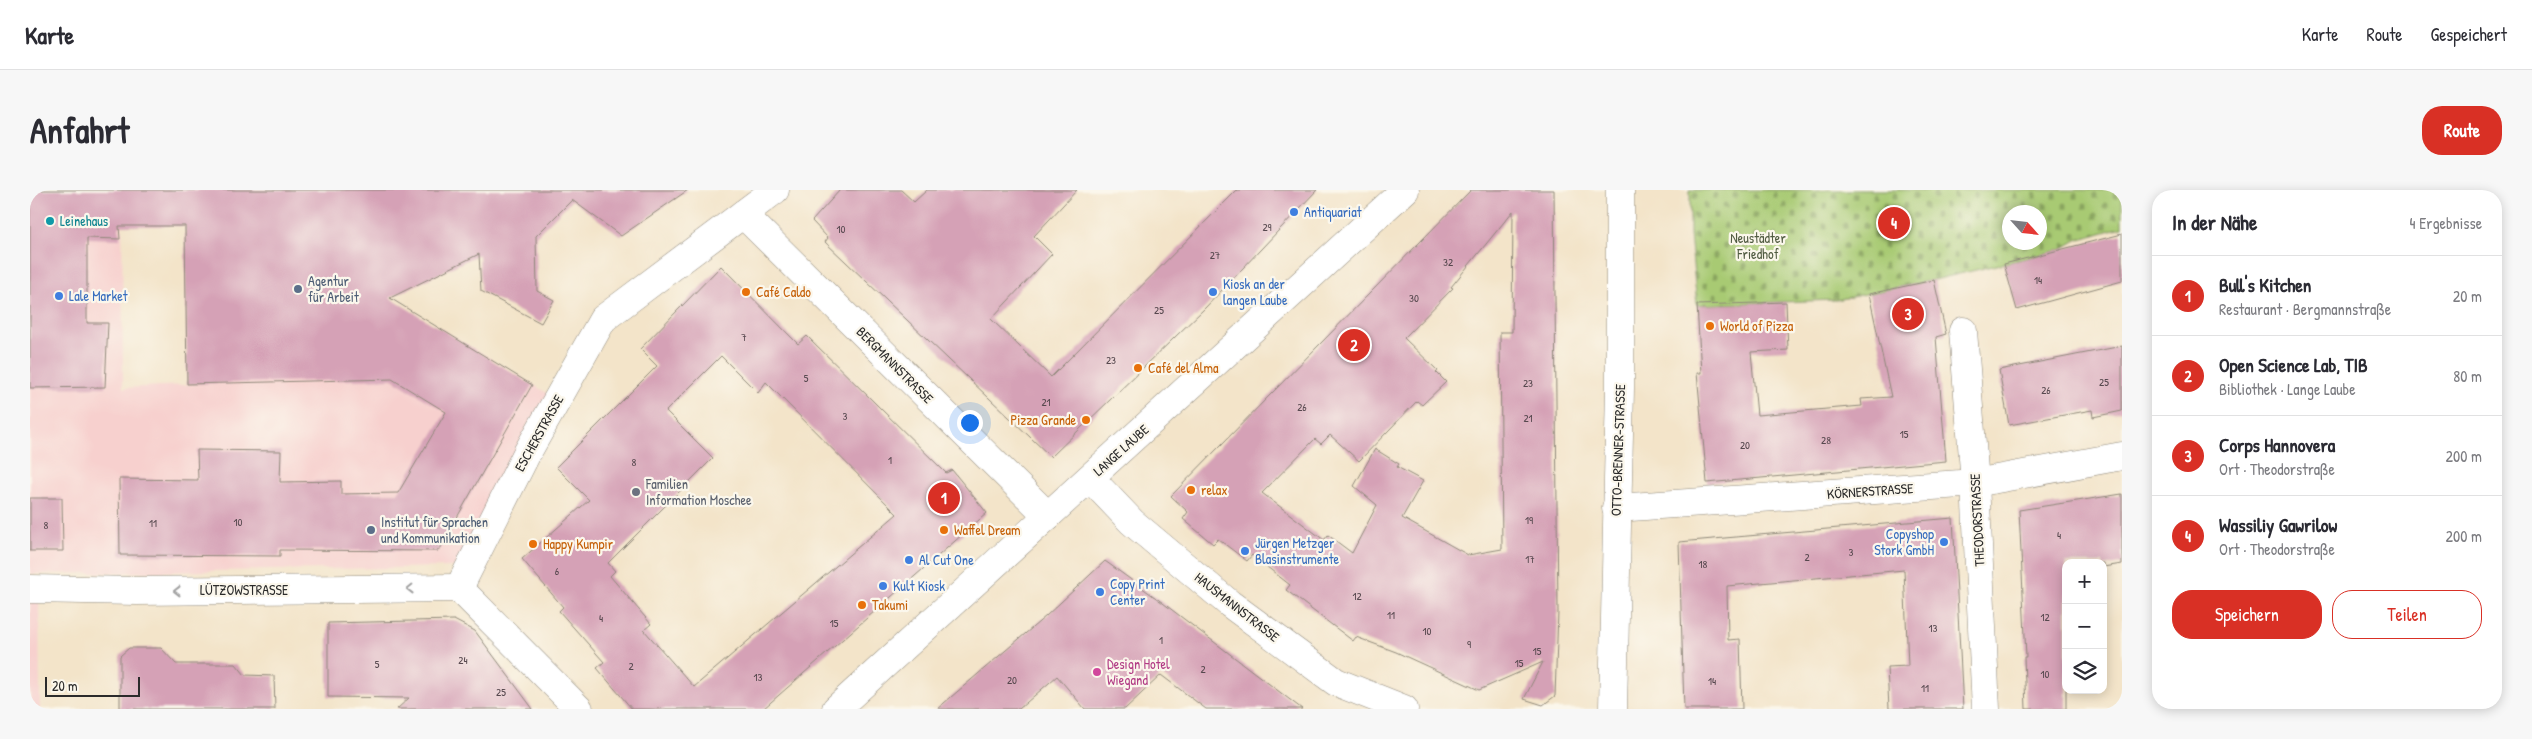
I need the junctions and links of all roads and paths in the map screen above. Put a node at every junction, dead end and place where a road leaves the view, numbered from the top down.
1 (775, 190) edge
2 (1620, 190) edge
3 (1392, 194) edge
4 (743, 214) junction
5 (1963, 331) dead end
6 (2122, 456) edge
7 (1090, 478) junction
8 (1975, 483) junction
9 (1616, 508) junction
10 (1048, 516) junction
11 (459, 588) junction
12 (30, 590) edge
13 (579, 709) edge
14 (836, 709) edge
15 (1404, 709) edge
16 (1613, 709) edge
17 (1986, 709) edge

1 - 4 street, ESCHERSTRASSE
2 - 9 street, OTTO-BRENNER-STRASSE
3 - 7 street, LANGE LAUBE
4 - 10 street, BERGMANNSTRASSE
4 - 11 street, ESCHERSTRASSE
5 - 8 street, THEODORSTRASSE
6 - 8 street, KÖRNERSTRASSE
7 - 10 street, LANGE LAUBE
7 - 15 street, HAUSMANNSTRASSE
8 - 9 street, KÖRNERSTRASSE
8 - 17 street, THEODORSTRASSE
9 - 16 street, OTTO-BRENNER-STRASSE
10 - 14 street, LANGE LAUBE
11 -> 12 street, LÜTZOWSTRASSE
11 - 13 street

